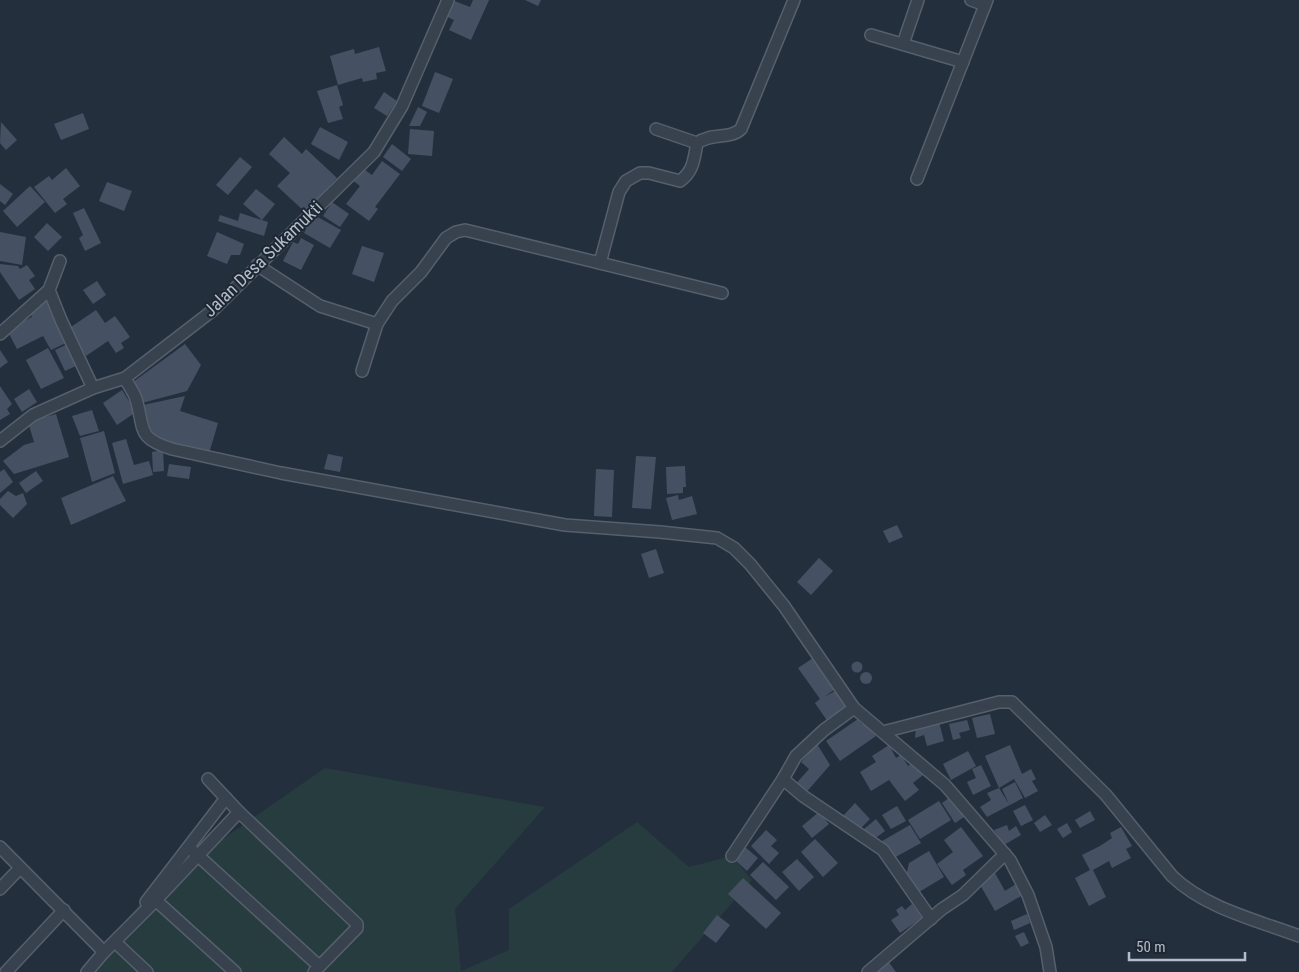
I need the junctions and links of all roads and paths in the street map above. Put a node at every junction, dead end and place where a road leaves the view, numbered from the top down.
1 (448, 0) edge
2 (794, 0) edge
3 (918, 0) edge
4 (971, 0) edge
5 (986, 2) edge
6 (871, 35) dead end
7 (903, 44) junction
8 (963, 62) junction
9 (656, 128) dead end
10 (697, 143) junction
11 (917, 179) dead end
12 (60, 260) dead end
13 (600, 263) junction
14 (257, 266) junction
15 (49, 290) junction
16 (722, 293) dead end
17 (377, 324) junction
18 (0, 334) edge
19 (362, 370) dead end
20 (124, 378) junction
21 (93, 388) junction
22 (0, 441) edge
23 (854, 708) junction
24 (883, 732) junction
25 (208, 779) dead end
26 (783, 779) junction
27 (226, 798) junction
28 (239, 812) junction
29 (0, 847) edge
30 (188, 847) junction
31 (1005, 854) junction
32 (198, 856) junction
33 (732, 856) dead end
34 (20, 868) junction
35 (0, 889) edge
36 (154, 898) junction
37 (64, 910) junction
38 (931, 919) junction
39 (1299, 936) edge
40 (115, 942) junction
41 (104, 952) junction
42 (316, 969) edge
43 (6, 972) edge
44 (88, 972) edge
45 (147, 972) edge
46 (234, 972) edge
47 (868, 972) edge
48 (1050, 972) edge

1 - 14 street, Jalan Desa Sukamukti
2 - 10 street
3 - 7 street
4 - 5 street
5 - 8 street
6 - 7 street
7 - 8 street
8 - 11 street
9 - 10 street
10 - 13 street
12 - 15 street
13 - 16 street
13 - 17 street
14 - 17 street
14 - 20 street, Jalan Desa Sukamukti
15 - 18 street
15 - 21 street
17 - 19 street
20 - 21 street, Jalan Desa Sukamukti
20 - 23 street
21 - 22 street, Jalan Desa Sukamukti
23 - 24 street
23 - 26 street
24 - 31 street
24 - 39 street
25 - 27 street
26 - 33 street
26 - 38 street
27 - 28 street
27 - 30 street
28 - 32 street
28 - 42 street
29 - 34 street
30 - 32 street
30 - 36 street
31 - 38 street
31 - 48 street
32 - 36 street
32 - 42 street
34 - 35 street
34 - 37 street
36 - 40 street
36 - 46 street
37 - 41 street
37 - 43 street
38 - 47 street
40 - 41 street
40 - 45 street
41 - 44 street

